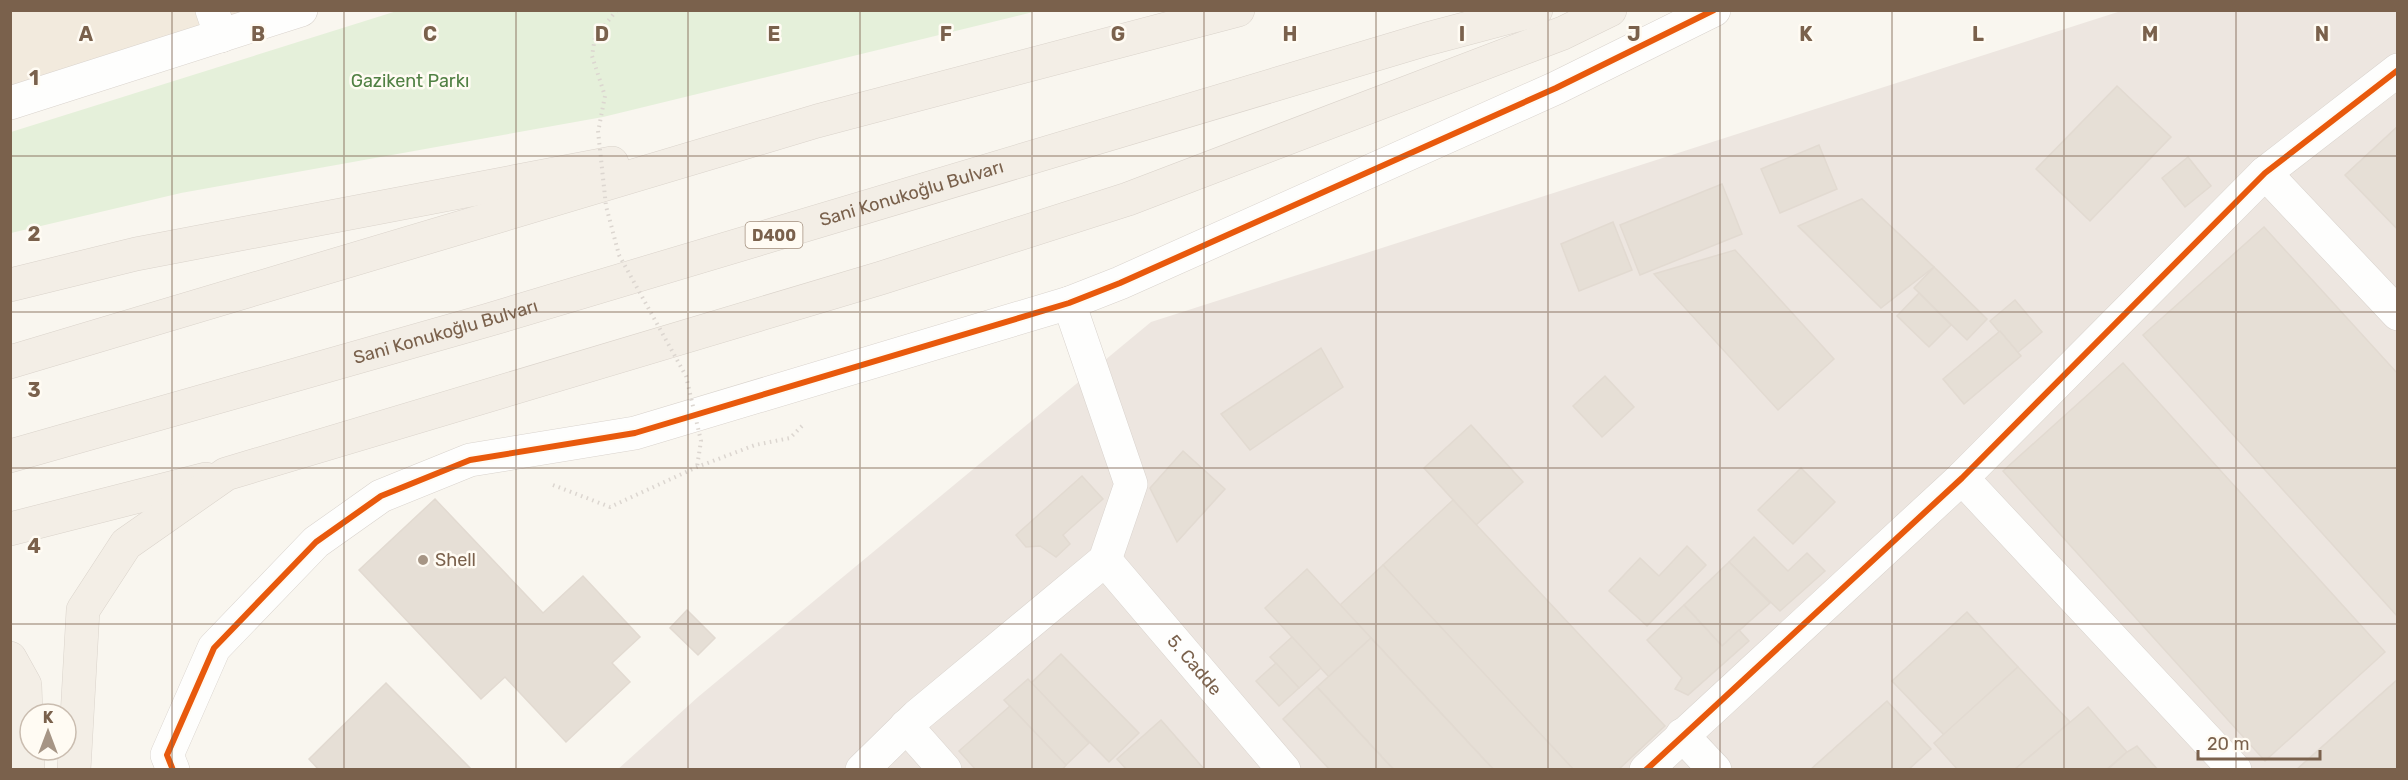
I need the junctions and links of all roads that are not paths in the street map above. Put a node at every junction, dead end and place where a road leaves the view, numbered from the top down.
1 (301, 10) edge
2 (1238, 10) edge
3 (1536, 10) edge
4 (1610, 10) edge
5 (1714, 10) edge
6 (216, 23) edge
7 (2397, 70) edge
8 (10, 103) edge
9 (817, 121) junction
10 (2265, 173) junction
11 (136, 254) junction
12 (10, 285) edge
13 (10, 298) edge
14 (1069, 303) junction
15 (2397, 314) edge
16 (10, 362) edge
17 (10, 456) edge
18 (226, 474) junction
19 (1962, 478) junction
20 (10, 529) edge
21 (1105, 560) junction
22 (10, 658) edge
23 (906, 726) junction
24 (1682, 735) junction
25 (28, 770) edge
26 (74, 770) edge
27 (173, 770) edge
28 (862, 770) edge
29 (945, 770) edge
30 (1284, 770) edge
31 (1646, 770) edge
32 (1715, 770) edge
33 (2235, 770) edge

1 - 6 street
2 - 9 highway
3 - 17 highway, Sani Konukoğlu Bulvarı / D400
4 - 18 highway
5 - 14 street
6 - 8 street
7 - 10 street
9 - 11 highway
9 - 16 highway
10 - 15 street
10 - 19 street
11 - 12 highway
11 - 13 highway
14 - 21 street
14 - 27 street
18 - 20 highway
18 - 26 highway
19 - 24 street
19 - 33 street
21 - 23 street
21 - 30 street, 5. Cadde
22 - 25 highway
23 - 28 street
23 - 29 street
24 - 31 street
24 - 32 street

